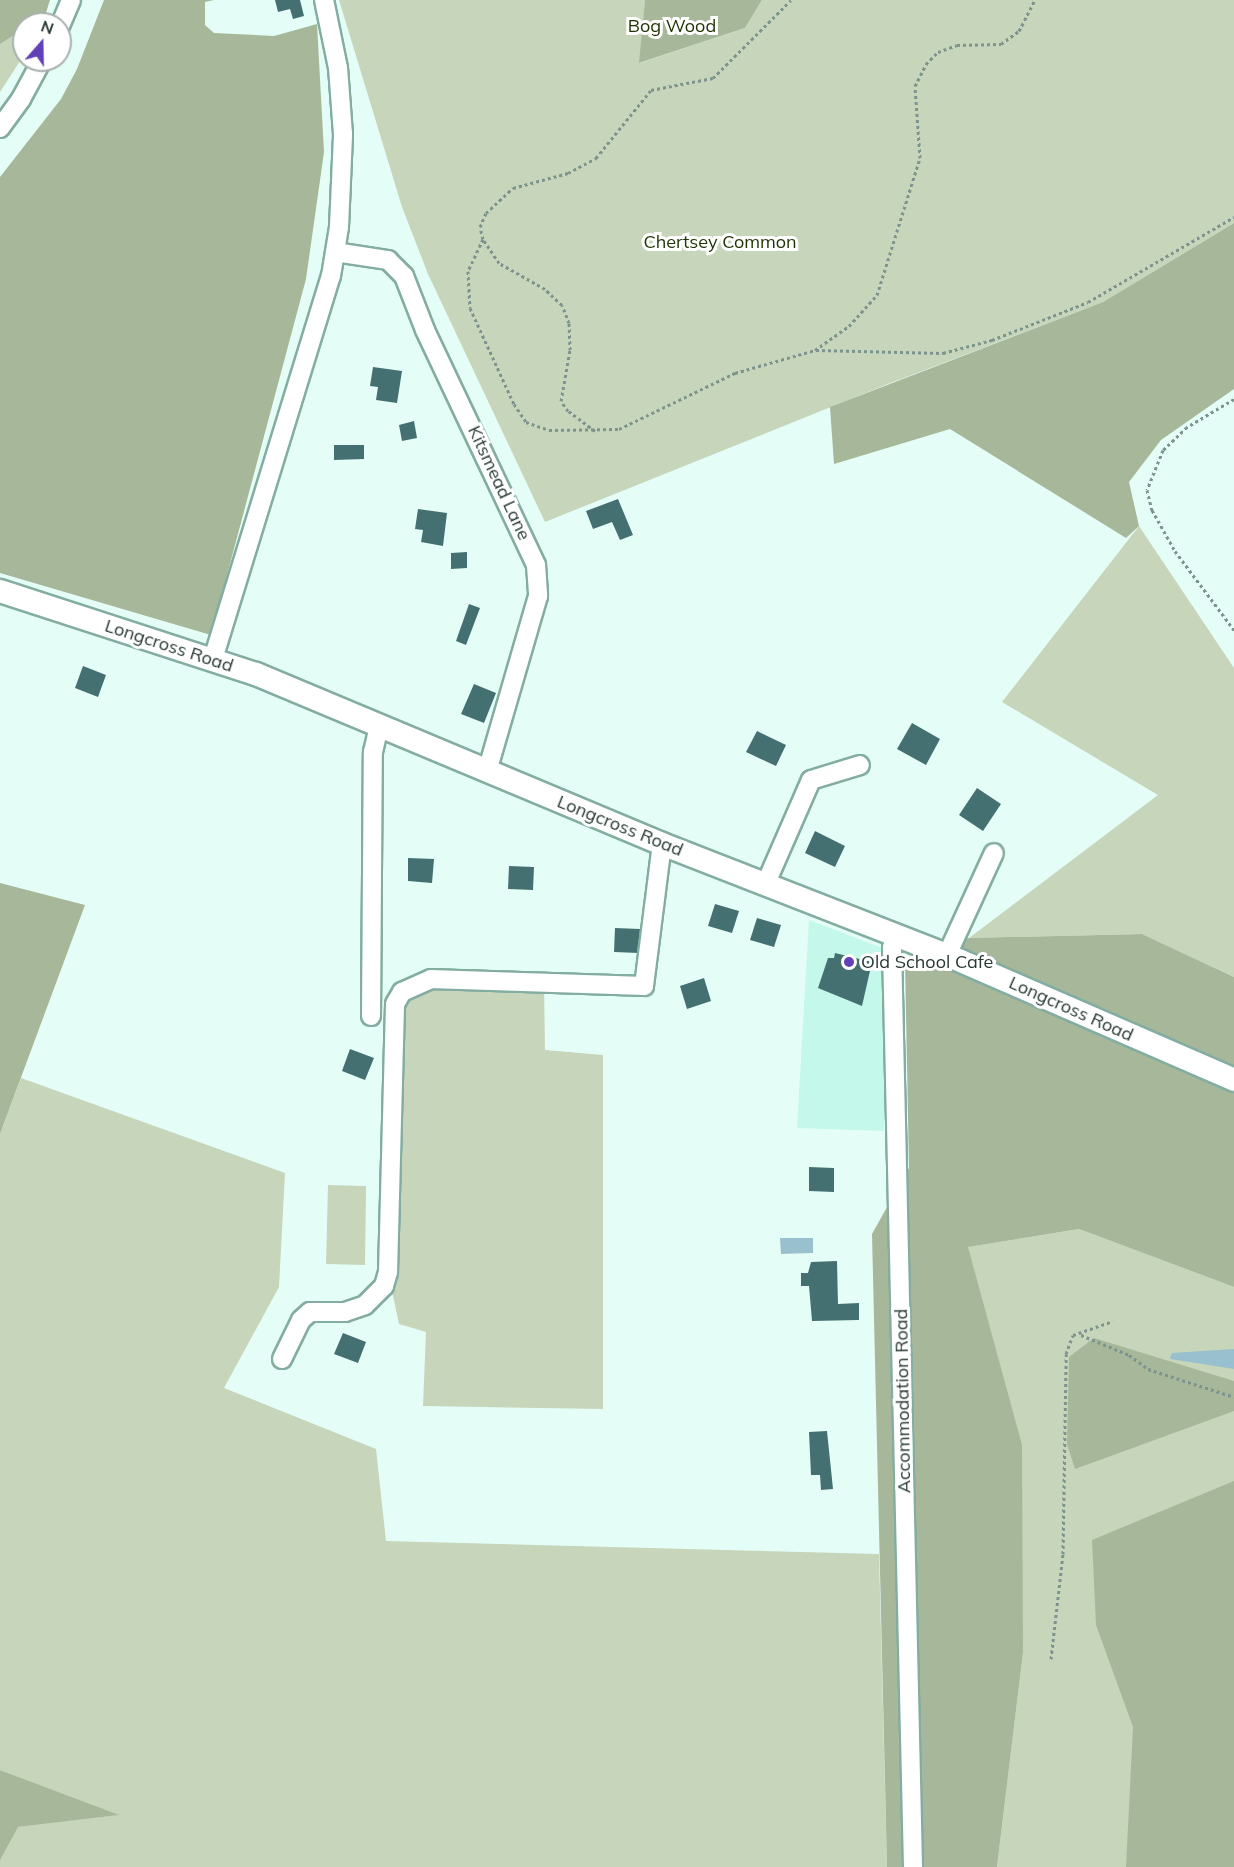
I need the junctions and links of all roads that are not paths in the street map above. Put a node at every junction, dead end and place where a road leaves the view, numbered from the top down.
1 (324, 0) edge
2 (36, 72) edge
3 (0, 128) edge
4 (335, 252) junction
5 (0, 591) edge
6 (213, 659) junction
7 (379, 728) junction
8 (860, 765) dead end
9 (487, 772) junction
10 (662, 844) junction
11 (994, 853) dead end
12 (766, 883) junction
13 (895, 935) junction
14 (948, 955) junction
15 (371, 1016) dead end
16 (1234, 1080) edge
17 (282, 1359) dead end
18 (913, 1867) edge

1 - 4 street
2 - 3 street
4 - 6 street
4 - 9 street, Kitsmead Lane
5 - 6 main road, Longcross Road
6 - 7 main road, Longcross Road
7 - 9 main road, Longcross Road
7 - 15 street
8 - 12 street
9 - 10 main road, Longcross Road
10 - 12 main road, Longcross Road
10 - 17 street
11 - 14 street
12 - 13 main road, Longcross Road
13 - 14 main road, Longcross Road
13 - 18 street, Accommodation Road
14 - 16 main road, Longcross Road

